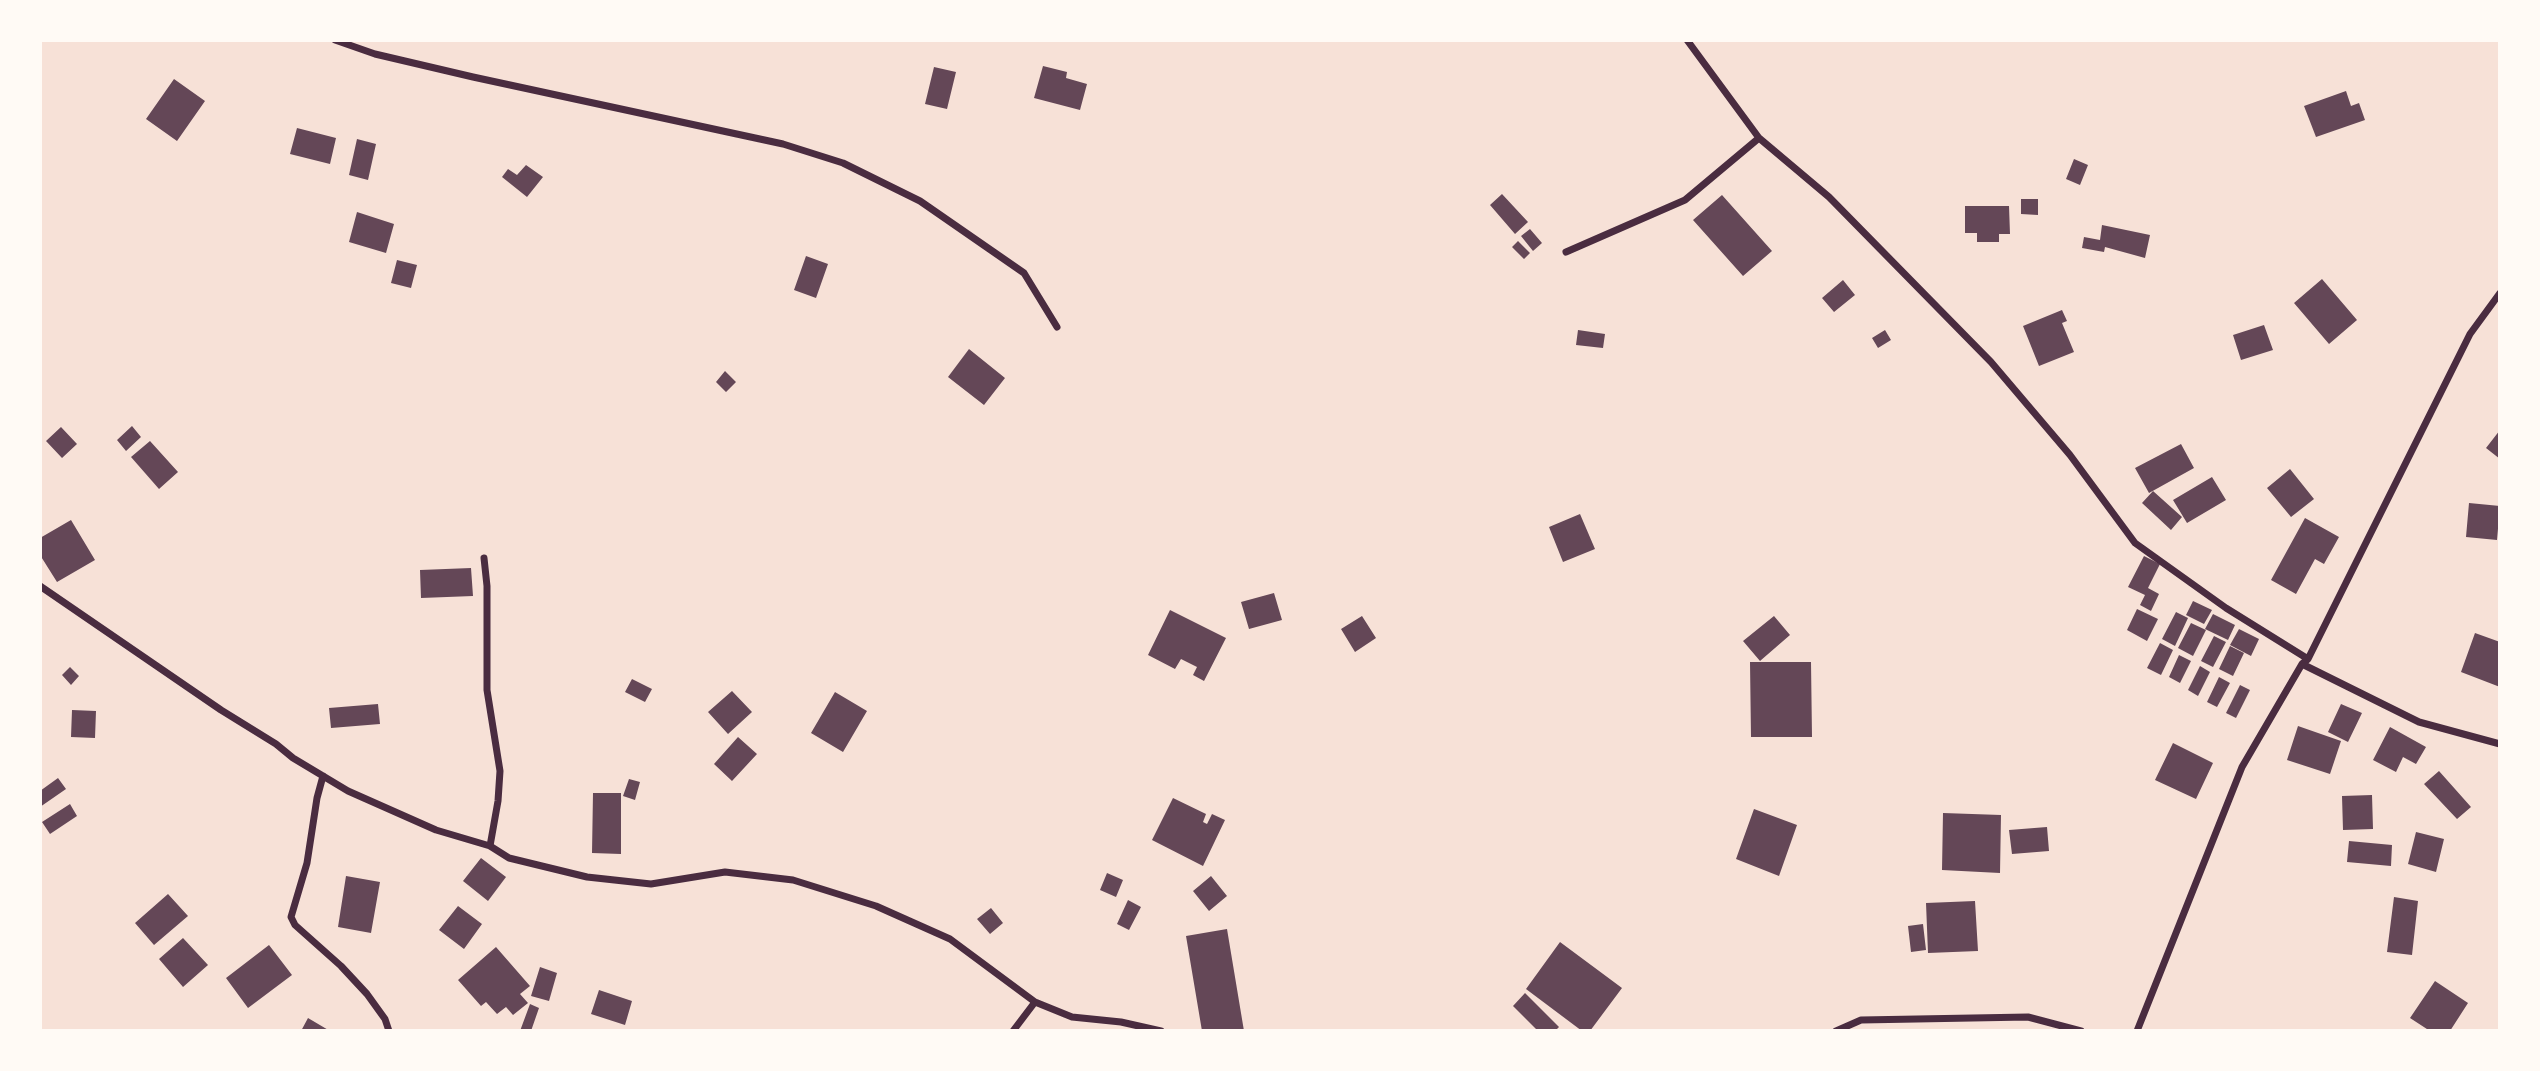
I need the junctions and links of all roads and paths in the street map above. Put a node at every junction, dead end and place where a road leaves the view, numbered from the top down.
1 (335, 40) edge
2 (1687, 40) edge
3 (1759, 138) junction
4 (1566, 251) dead end
5 (2500, 293) edge
6 (1057, 327) dead end
7 (484, 558) dead end
8 (40, 586) edge
9 (2305, 662) junction
10 (2500, 744) edge
11 (323, 776) junction
12 (490, 846) junction
13 (1035, 1002) junction
14 (389, 1031) edge
15 (1013, 1031) edge
16 (1161, 1031) edge
17 (1836, 1031) edge
18 (2081, 1031) edge
19 (2137, 1031) edge

1 - 6 street
2 - 3 street
3 - 4 street
3 - 9 street
5 - 9 street
7 - 12 street
8 - 11 street
9 - 10 street
9 - 19 street
11 - 12 street
11 - 14 street
12 - 13 street
13 - 15 street
13 - 16 street
17 - 18 street

